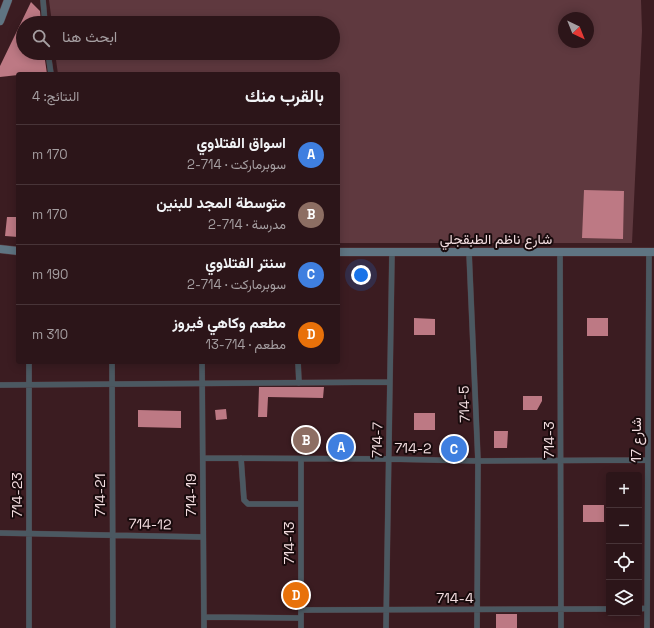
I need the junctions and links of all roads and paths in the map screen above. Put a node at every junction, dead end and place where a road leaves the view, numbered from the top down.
1 (8, 0) edge
2 (43, 0) edge
3 (44, 16) edge
4 (0, 21) edge
5 (49, 60) edge
6 (51, 72) edge
7 (0, 250) edge
8 (16, 251) edge
9 (16, 251) edge
10 (340, 252) edge
11 (392, 252) junction
12 (470, 252) junction
13 (560, 252) junction
14 (651, 252) edge
15 (0, 253) edge
16 (29, 364) edge
17 (112, 364) edge
18 (202, 364) edge
19 (298, 364) edge
20 (390, 382) junction
21 (202, 383) junction
22 (298, 383) junction
23 (112, 384) junction
24 (0, 385) edge
25 (29, 385) junction
26 (202, 458) junction
27 (241, 458) junction
28 (301, 459) junction
29 (389, 459) junction
30 (561, 460) junction
31 (648, 460) junction
32 (478, 461) junction
33 (301, 504) junction
34 (0, 534) edge
35 (29, 534) junction
36 (113, 535) junction
37 (203, 537) junction
38 (642, 608) edge
39 (647, 608) junction
40 (561, 609) junction
41 (606, 609) edge
42 (301, 610) junction
43 (387, 610) junction
44 (477, 610) junction
45 (204, 617) junction
46 (301, 618) junction
47 (29, 628) edge
48 (113, 628) edge
49 (204, 628) edge
50 (301, 628) edge
51 (386, 628) edge
52 (477, 628) edge
53 (561, 628) edge
54 (647, 628) edge

1 - 4 main road
2 - 3 street
5 - 6 street
7 - 8 main road
9 - 15 main road
10 - 11 main road, شارع ناظم الطبقجلي
11 - 12 main road, شارع ناظم الطبقجلي
11 - 20 street, 714-7
12 - 13 main road, شارع ناظم الطبقجلي
12 - 32 street, 714-5
13 - 14 main road, شارع ناظم الطبقجلي
13 - 30 street, 714-3
14 - 31 street, شارع 17
16 - 25 street, 714-23
17 - 23 street, 714-21
18 - 21 street, 714-19
19 - 22 street
20 - 22 street
20 - 29 street, 714-7
21 - 22 street
21 - 23 street
21 - 26 street, 714-19
23 - 25 street
23 - 36 street, 714-21
24 - 25 street
25 - 35 street, 714-23
26 - 27 street, 714-2
26 - 37 street, 714-19
27 - 28 street, 714-2
27 - 33 street
28 - 29 street, 714-2
28 - 33 street, 714-13
29 - 32 street, 714-2
29 - 43 street, 714-7
30 - 31 street, 714-2
30 - 32 street, 714-2
30 - 40 street, 714-3
31 - 39 street, شارع 17
32 - 44 street, 714-5
33 - 42 street, 714-13
34 - 35 street, 714-12
35 - 36 street, 714-12
35 - 47 street, 714-23
36 - 37 street, 714-12
36 - 48 street, 714-21
37 - 45 street, 714-19
38 - 39 street
39 - 54 street, شارع 17
40 - 41 street, 714-4
40 - 44 street, 714-4
40 - 53 street, 714-3
42 - 43 street, 714-4
42 - 46 street, 714-13
43 - 44 street, 714-4
43 - 51 street, 714-7
44 - 52 street, 714-5
45 - 46 street
45 - 49 street, 714-19
46 - 50 street, 714-13

